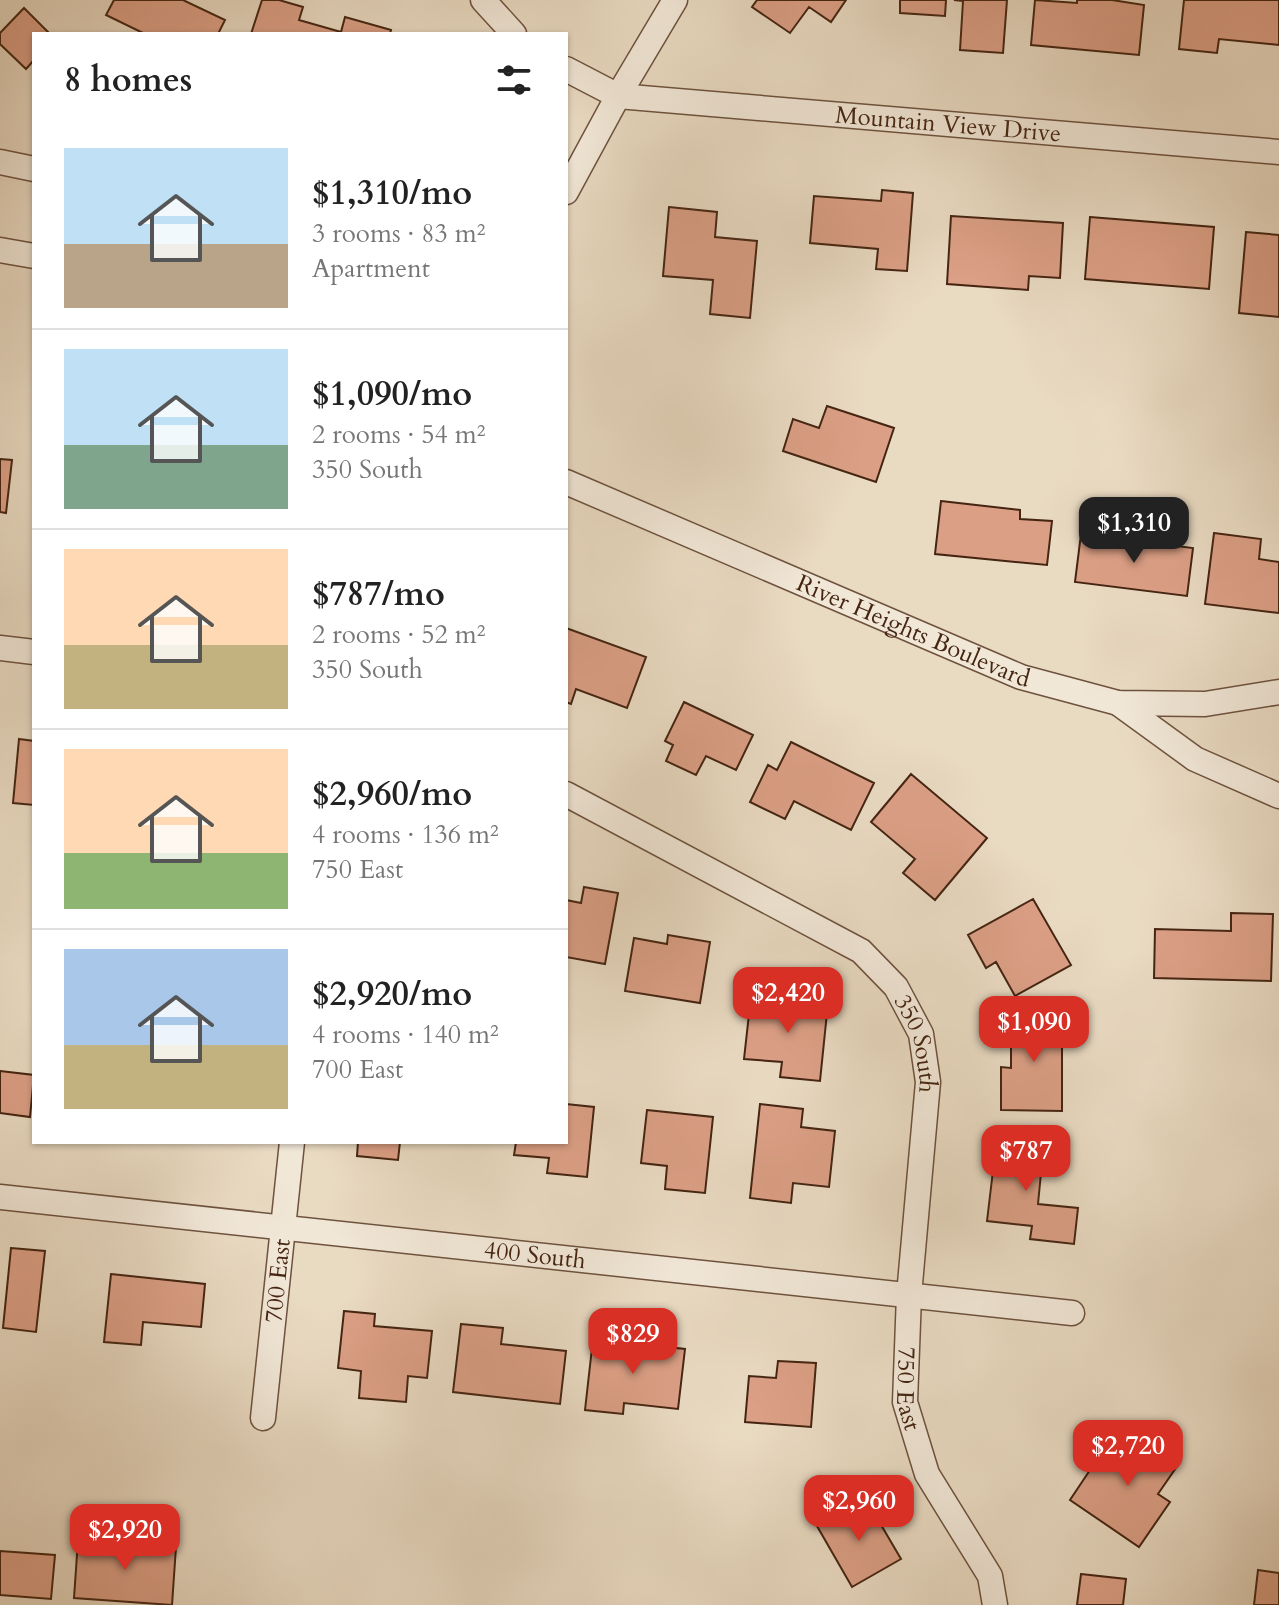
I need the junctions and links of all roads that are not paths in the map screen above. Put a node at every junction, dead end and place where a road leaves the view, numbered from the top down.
1 (483, 0) edge
2 (675, 0) edge
3 (512, 32) edge
4 (568, 70) edge
5 (618, 96) junction
6 (1279, 152) edge
7 (0, 162) edge
8 (32, 169) edge
9 (568, 188) edge
10 (0, 250) edge
11 (32, 256) edge
12 (568, 483) edge
13 (0, 648) edge
14 (32, 652) edge
15 (1279, 692) edge
16 (1118, 703) junction
17 (568, 795) edge
18 (1279, 796) edge
19 (292, 1144) edge
20 (0, 1197) edge
21 (282, 1227) junction
22 (909, 1295) junction
23 (1072, 1313) dead end
24 (263, 1418) dead end
25 (995, 1605) edge

1 - 3 street
2 - 5 street
4 - 5 street
5 - 6 street, Mountain View Drive
5 - 9 street
7 - 8 street
10 - 11 street
12 - 16 street, River Heights Boulevard
13 - 14 street
15 - 16 street, River Heights Boulevard
16 - 18 street
17 - 22 street, 350 South
19 - 21 street, 700 East
20 - 21 street, 400 South
21 - 22 street, 400 South
21 - 24 street, 700 East
22 - 23 street, 400 South
22 - 25 street, 750 East

